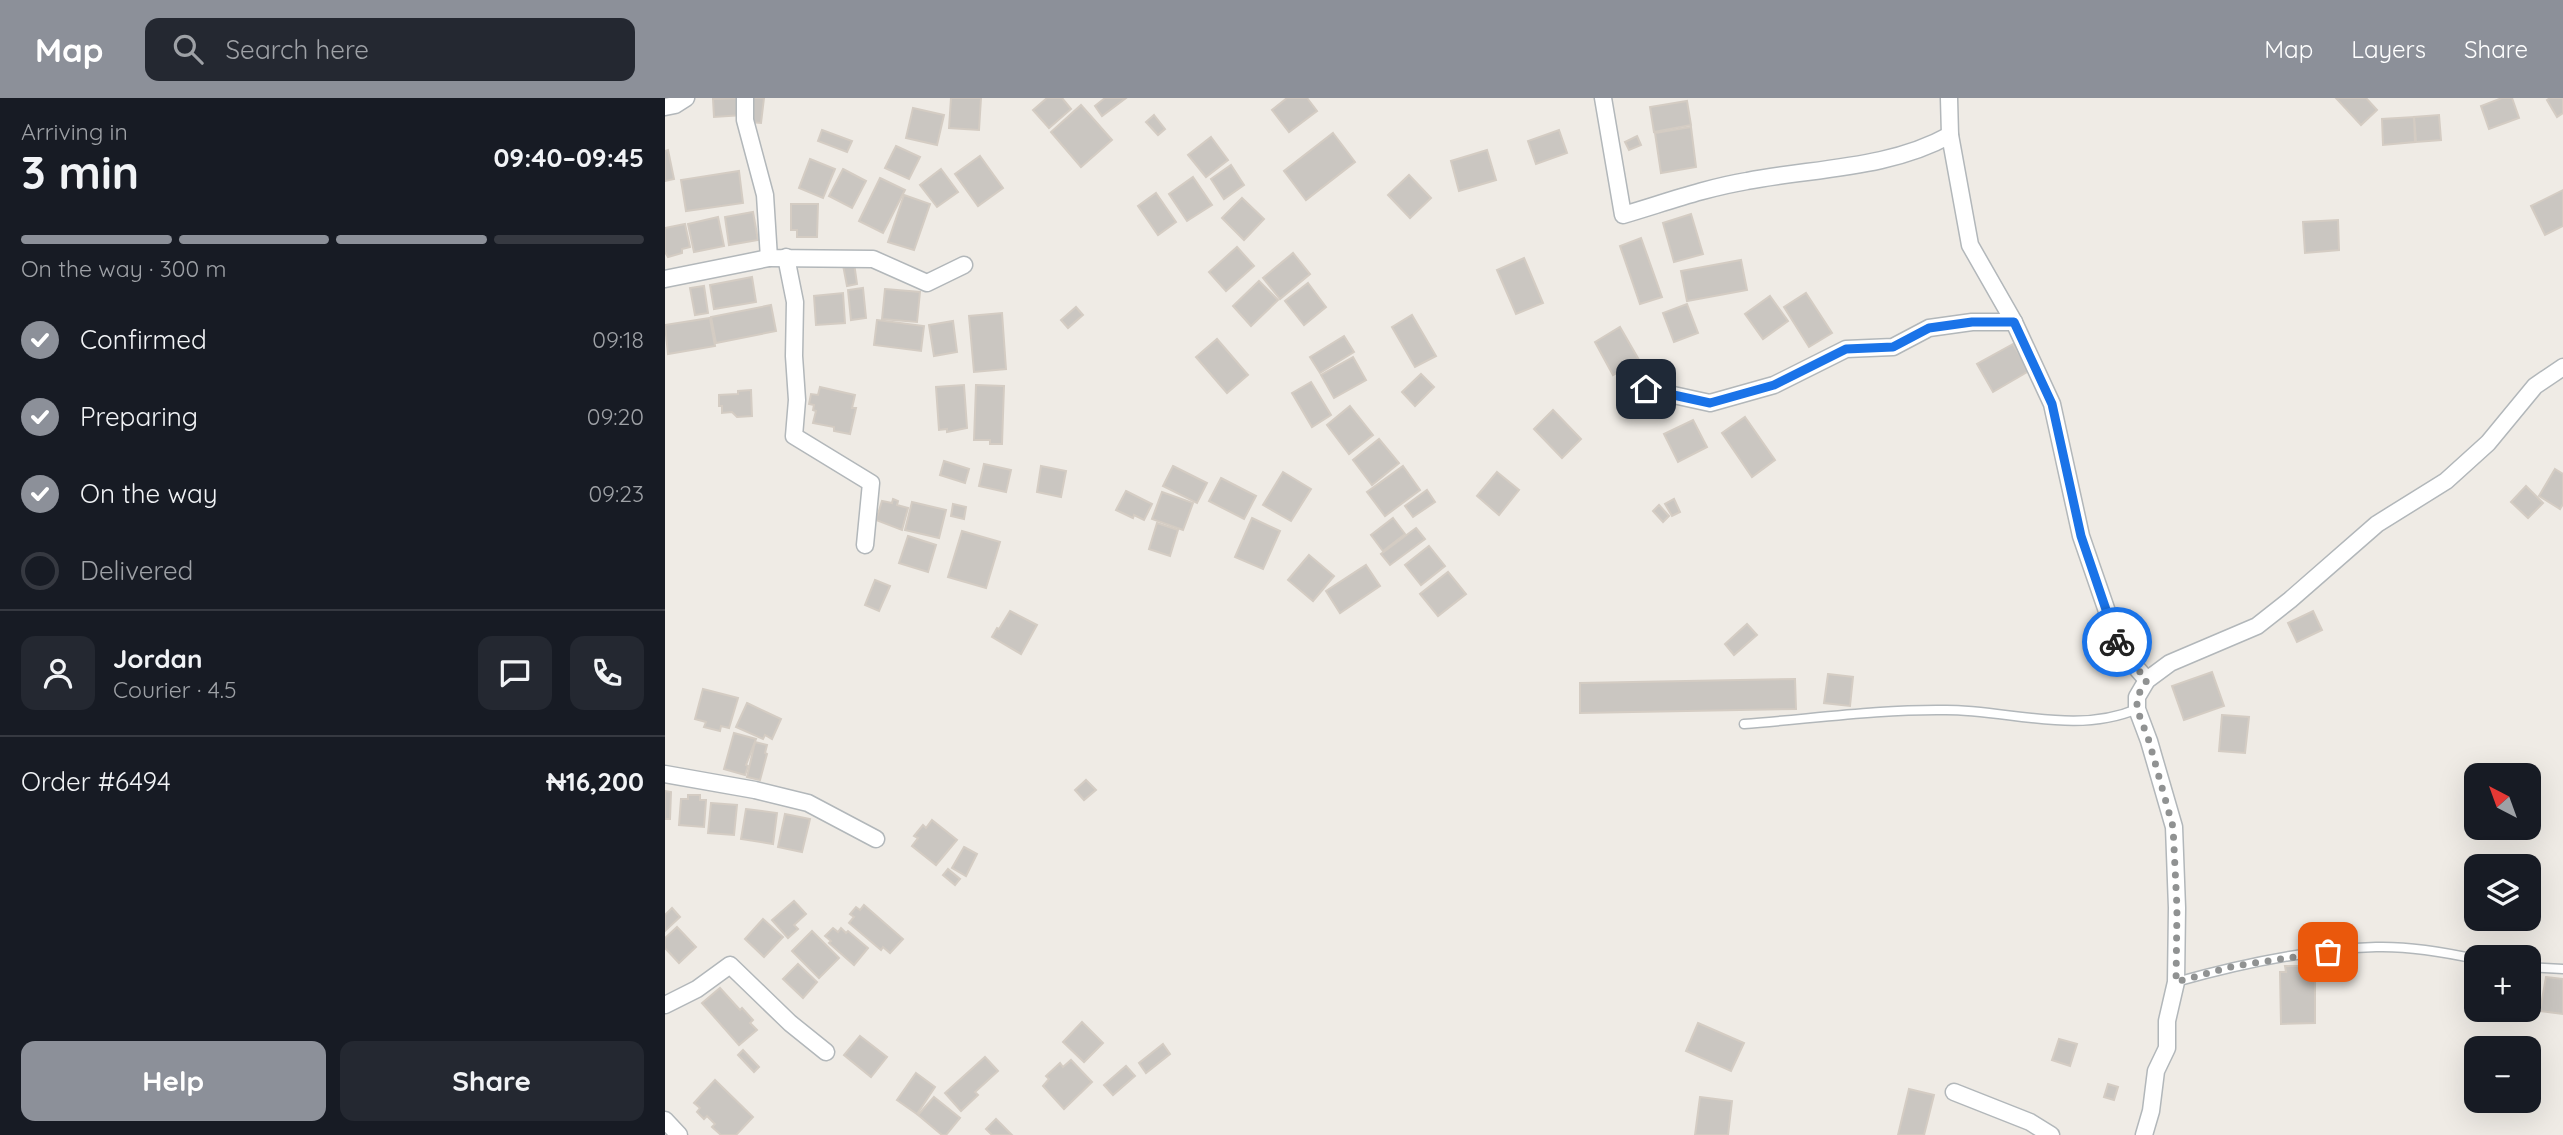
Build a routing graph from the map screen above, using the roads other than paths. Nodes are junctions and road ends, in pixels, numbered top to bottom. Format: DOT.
graph roads {
  1 [pos="686,98"];
  2 [pos="745,98"];
  3 [pos="1603,98"];
  4 [pos="1949,98"];
  5 [pos="665,107"];
  6 [pos="1949,135"];
  7 [pos="777,258"];
  8 [pos="964,265"];
  9 [pos="665,279"];
  10 [pos="2014,322"];
  11 [pos="2563,367"];
  12 [pos="1646,389"];
  13 [pos="865,545"];
  14 [pos="2147,680"];
  15 [pos="2137,709"];
  16 [pos="1744,724"];
  17 [pos="665,774"];
  18 [pos="876,839"];
  19 [pos="2464,957"];
  20 [pos="2541,968"];
  21 [pos="2563,969"];
  22 [pos="2176,982"];
  23 [pos="665,1004"];
  24 [pos="826,1052"];
  25 [pos="1954,1092"];
  26 [pos="665,1121"];
  27 [pos="679,1135"];
  28 [pos="2052,1135"];
  29 [pos="2144,1135"];
  1 -- 5 [label="street"];
  2 -- 7 [label="street"];
  3 -- 6 [label="street"];
  4 -- 6 [label="street"];
  6 -- 10 [label="street"];
  7 -- 8 [label="street"];
  7 -- 9 [label="street"];
  7 -- 13 [label="street"];
  10 -- 12 [label="street"];
  10 -- 14 [label="street"];
  11 -- 14 [label="street"];
  14 -- 15 [label="street"];
  15 -- 16 [label="lane"];
  15 -- 22 [label="street"];
  17 -- 18 [label="street"];
  19 -- 22 [label="lane"];
  20 -- 21 [label="lane"];
  22 -- 29 [label="street"];
  23 -- 24 [label="street"];
  25 -- 28 [label="street"];
  26 -- 27 [label="street"];
}
